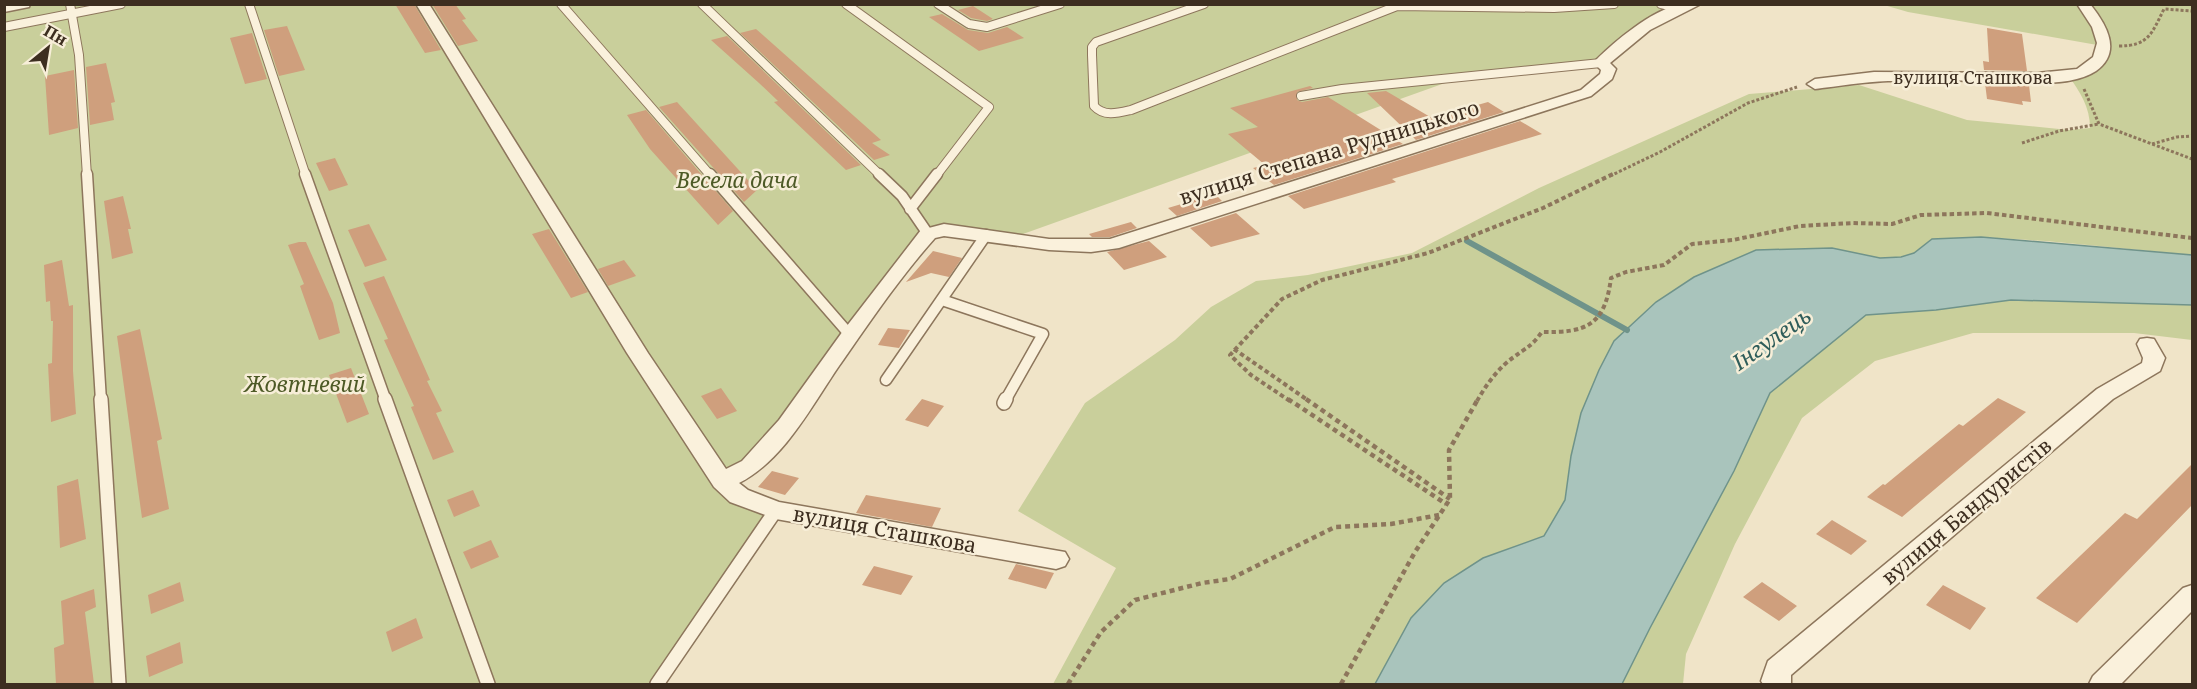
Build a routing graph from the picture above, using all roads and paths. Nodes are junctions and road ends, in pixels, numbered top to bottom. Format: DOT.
graph roads {
  1 [pos="24,4"];
  2 [pos="121,4"];
  3 [pos="249,4"];
  4 [pos="422,4"];
  5 [pos="561,4"];
  6 [pos="702,4"];
  7 [pos="846,4"];
  8 [pos="938,4"];
  9 [pos="1060,4"];
  10 [pos="1204,4"];
  11 [pos="1614,4"];
  12 [pos="1695,4"];
  13 [pos="2083,4"];
  14 [pos="1596,5"];
  15 [pos="1409,6"];
  16 [pos="1670,6"];
  17 [pos="4,8"];
  18 [pos="71,9"];
  19 [pos="2193,11"];
  20 [pos="4,27"];
  21 [pos="2103,45"];
  22 [pos="1601,63"];
  23 [pos="2090,69"];
  24 [pos="1815,84"];
  25 [pos="1301,96"];
  26 [pos="2098,124"];
  27 [pos="2193,136"];
  28 [pos="2022,143"];
  29 [pos="2151,144"];
  30 [pos="2193,159"];
  31 [pos="910,209"];
  32 [pos="928,234"];
  33 [pos="987,235"];
  34 [pos="2193,238"];
  35 [pos="942,300"];
  36 [pos="850,335"];
  37 [pos="2147,344"];
  38 [pos="1234,349"];
  39 [pos="886,380"];
  40 [pos="1004,403"];
  41 [pos="722,481"];
  42 [pos="1450,499"];
  43 [pos="1446,504"];
  44 [pos="776,510"];
  45 [pos="1440,515"];
  46 [pos="1056,559"];
  47 [pos="2193,595"];
  48 [pos="119,684"];
  49 [pos="488,684"];
  50 [pos="657,684"];
  51 [pos="1068,684"];
  52 [pos="1341,684"];
  53 [pos="1777,684"];
  54 [pos="2103,684"];
  1 -- 17 [label="street"];
  2 -- 18 [label="lane"];
  3 -- 49 [label="lane"];
  4 -- 41 [label="street, вулиця Сташкова"];
  5 -- 36 [label="lane"];
  6 -- 31 [label="lane"];
  7 -- 31 [label="lane"];
  8 -- 9 [label="lane"];
  10 -- 15 [label="lane"];
  11 -- 14 [label="lane"];
  12 -- 16 [label="street"];
  13 -- 21 [label="street"];
  14 -- 15 [label="lane"];
  16 -- 22 [label="street"];
  18 -- 20 [label="lane"];
  18 -- 48 [label="lane"];
  19 -- 21 [label="path"];
  21 -- 23 [label="street"];
  22 -- 25 [label="lane"];
  22 -- 33 [label="street, вулиця Степана Рудницького"];
  23 -- 24 [label="street, вулиця Сташкова"];
  23 -- 26 [label="path"];
  24 -- 38 [label="path"];
  26 -- 28 [label="path"];
  26 -- 29 [label="path"];
  27 -- 29 [label="path"];
  29 -- 30 [label="path"];
  31 -- 32 [label="lane"];
  32 -- 33 [label="street, вулиця Степана Рудницького"];
  32 -- 36 [label="street"];
  33 -- 35 [label="lane"];
  34 -- 42 [label="path"];
  35 -- 39 [label="lane"];
  35 -- 40 [label="lane"];
  36 -- 41 [label="street"];
  37 -- 53 [label="street, вулиця Бандуристів"];
  38 -- 42 [label="path"];
  38 -- 43 [label="path"];
  41 -- 44 [label="street, вулиця Сташкова"];
  42 -- 43 [label="path"];
  43 -- 45 [label="path"];
  44 -- 46 [label="street, вулиця Сташкова"];
  44 -- 50 [label="lane"];
  45 -- 51 [label="path"];
  45 -- 52 [label="path"];
  47 -- 54 [label="street"];
}
